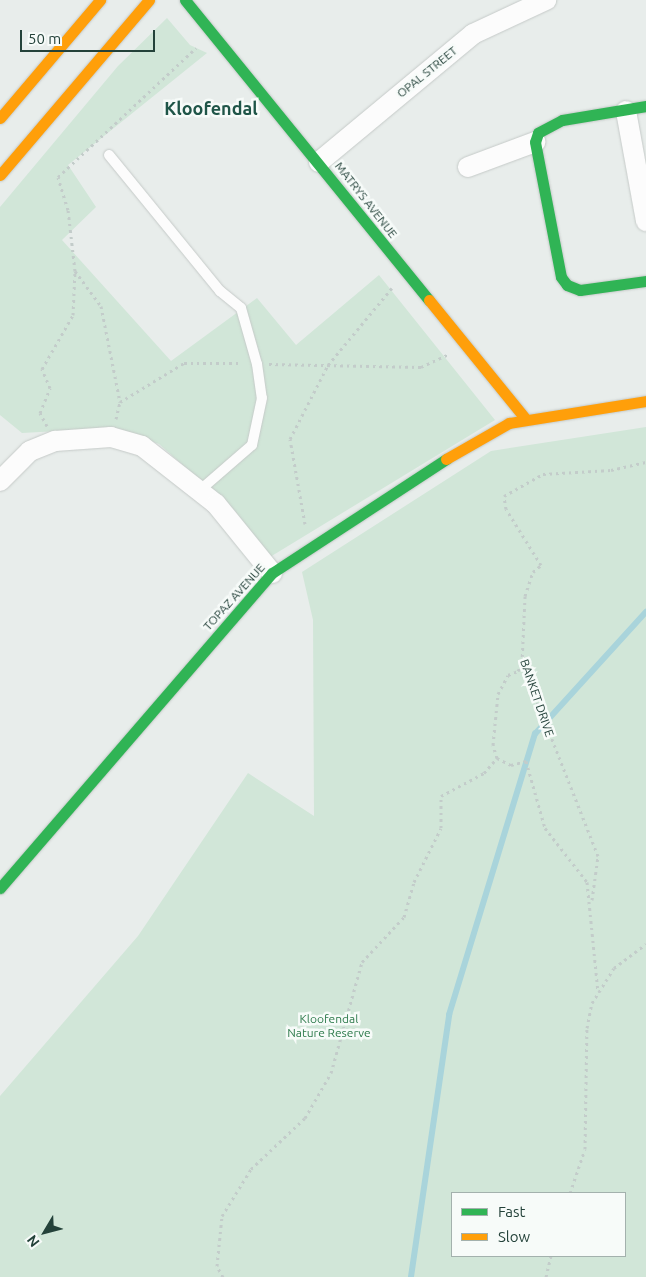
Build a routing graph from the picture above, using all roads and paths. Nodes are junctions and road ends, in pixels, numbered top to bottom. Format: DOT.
graph roads {
  1 [pos="100,0"];
  2 [pos="149,0"];
  3 [pos="185,0"];
  4 [pos="546,0"];
  5 [pos="646,106"];
  6 [pos="626,111"];
  7 [pos="0,118"];
  8 [pos="535,142"];
  9 [pos="110,155"];
  10 [pos="319,162"];
  11 [pos="468,167"];
  12 [pos="0,175"];
  13 [pos="646,221"];
  14 [pos="406,272"];
  15 [pos="646,281"];
  16 [pos="468,346"];
  17 [pos="257,364"];
  18 [pos="328,365"];
  19 [pos="646,401"];
  20 [pos="120,402"];
  21 [pos="525,418"];
  22 [pos="111,437"];
  23 [pos="55,441"];
  24 [pos="646,462"];
  25 [pos="0,481"];
  26 [pos="200,490"];
  27 [pos="317,542"];
  28 [pos="272,573"];
  29 [pos="522,663"];
  30 [pos="497,758"];
  31 [pos="0,888"];
  32 [pos="591,905"];
  33 [pos="646,944"];
  34 [pos="598,992"];
  35 [pos="570,1192"];
  36 [pos="550,1257"];
  37 [pos="223,1277"];
  38 [pos="546,1277"];
  1 -- 7 [label="street"];
  2 -- 12 [label="street"];
  3 -- 10 [label="street, MATRYS AVENUE"];
  4 -- 10 [label="street, OPAL STREET"];
  5 -- 6 [label="street"];
  6 -- 8 [label="street"];
  6 -- 13 [label="street"];
  8 -- 11 [label="street"];
  8 -- 15 [label="street"];
  9 -- 17 [label="lane"];
  10 -- 14 [label="street, MATRYS AVENUE"];
  14 -- 16 [label="street, MATRYS AVENUE"];
  14 -- 18 [label="path"];
  16 -- 18 [label="path"];
  16 -- 21 [label="street, MATRYS AVENUE"];
  17 -- 18 [label="path"];
  17 -- 20 [label="path"];
  17 -- 26 [label="lane"];
  18 -- 27 [label="path"];
  19 -- 21 [label="street, TOPAZ AVENUE"];
  20 -- 22 [label="path"];
  20 -- 23 [label="path"];
  21 -- 27 [label="street, TOPAZ AVENUE"];
  22 -- 23 [label="street"];
  22 -- 26 [label="street"];
  23 -- 25 [label="street"];
  24 -- 29 [label="path, BANKET DRIVE"];
  26 -- 28 [label="street"];
  27 -- 28 [label="street, TOPAZ AVENUE"];
  28 -- 31 [label="street, TOPAZ AVENUE"];
  29 -- 30 [label="path"];
  29 -- 32 [label="path, BANKET DRIVE"];
  30 -- 32 [label="path"];
  30 -- 37 [label="path"];
  32 -- 34 [label="path"];
  33 -- 34 [label="path"];
  34 -- 35 [label="path"];
  36 -- 38 [label="path"];
}
